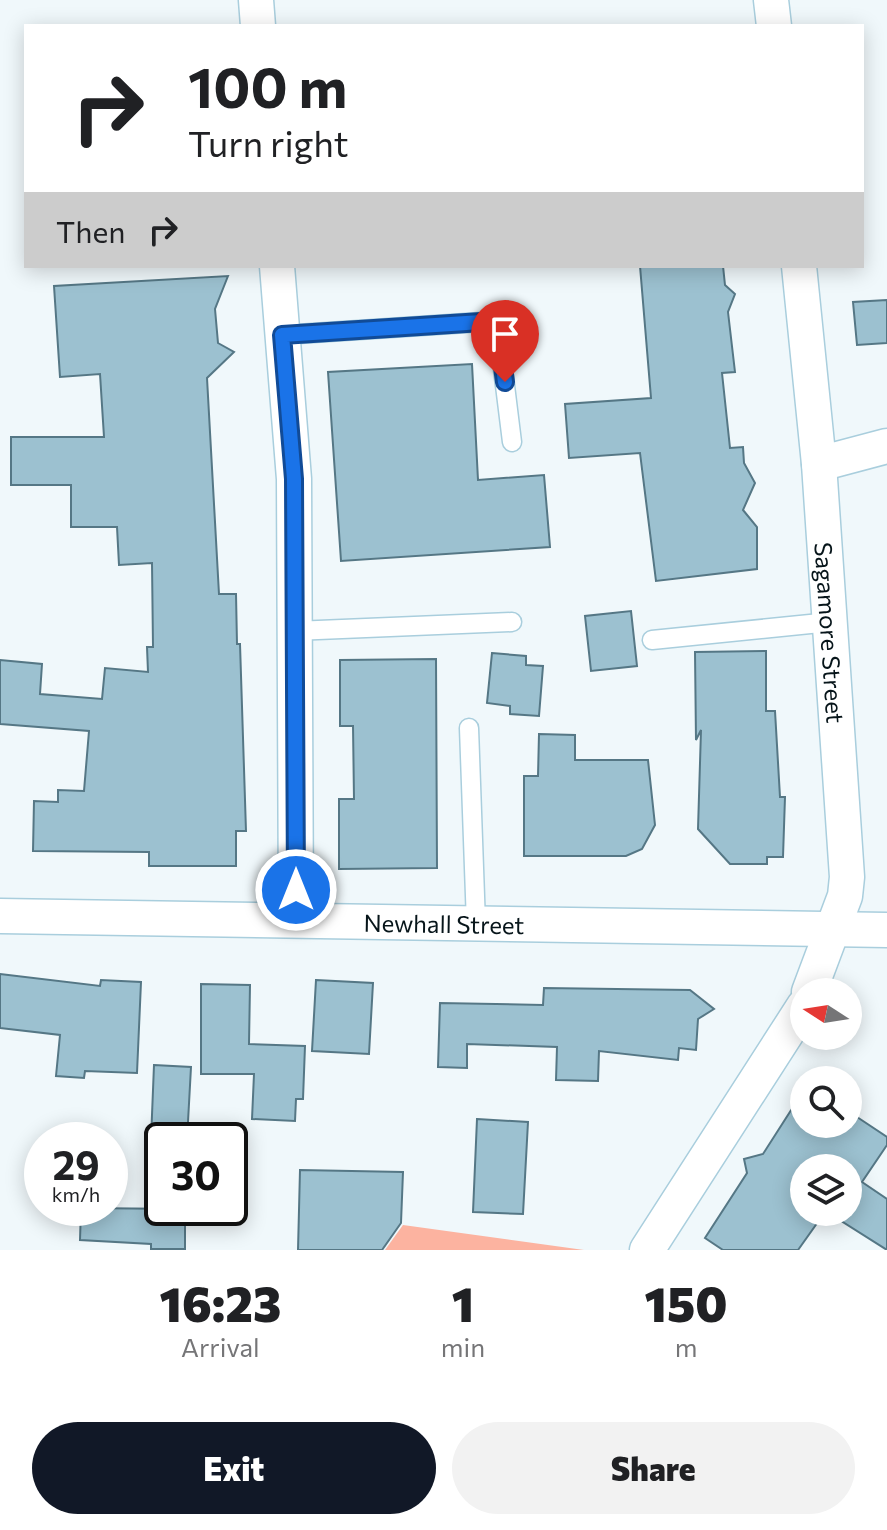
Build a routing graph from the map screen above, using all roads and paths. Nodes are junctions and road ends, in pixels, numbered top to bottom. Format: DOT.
graph roads {
  1 [pos="256,0"];
  2 [pos="771,0"];
  3 [pos="258,24"];
  4 [pos="774,24"];
  5 [pos="277,268"];
  6 [pos="799,268"];
  7 [pos="282,335"];
  8 [pos="512,442"];
  9 [pos="887,446"];
  10 [pos="819,464"];
  11 [pos="512,622"];
  12 [pos="830,622"];
  13 [pos="294,631"];
  14 [pos="652,640"];
  15 [pos="469,728"];
  16 [pos="0,916"];
  17 [pos="296,919"];
  18 [pos="476,924"];
  19 [pos="834,929"];
  20 [pos="887,930"];
  21 [pos="815,978"];
  22 [pos="790,1028"];
  23 [pos="647,1250"];
  1 -- 3 [label="street"];
  2 -- 4 [label="street"];
  5 -- 7 [label="street"];
  6 -- 10 [label="street, Sagamore Street"];
  7 -- 8 [label="lane"];
  7 -- 13 [label="street"];
  9 -- 10 [label="street"];
  10 -- 12 [label="street, Sagamore Street"];
  11 -- 13 [label="lane"];
  12 -- 14 [label="lane"];
  12 -- 19 [label="street, Sagamore Street"];
  13 -- 17 [label="street"];
  15 -- 18 [label="lane"];
  16 -- 17 [label="street, Newhall Street"];
  17 -- 18 [label="street, Newhall Street"];
  18 -- 19 [label="street, Newhall Street"];
  19 -- 20 [label="street, Newhall Street"];
  19 -- 21 [label="street, Sagamore Street"];
  22 -- 23 [label="street"];
}
